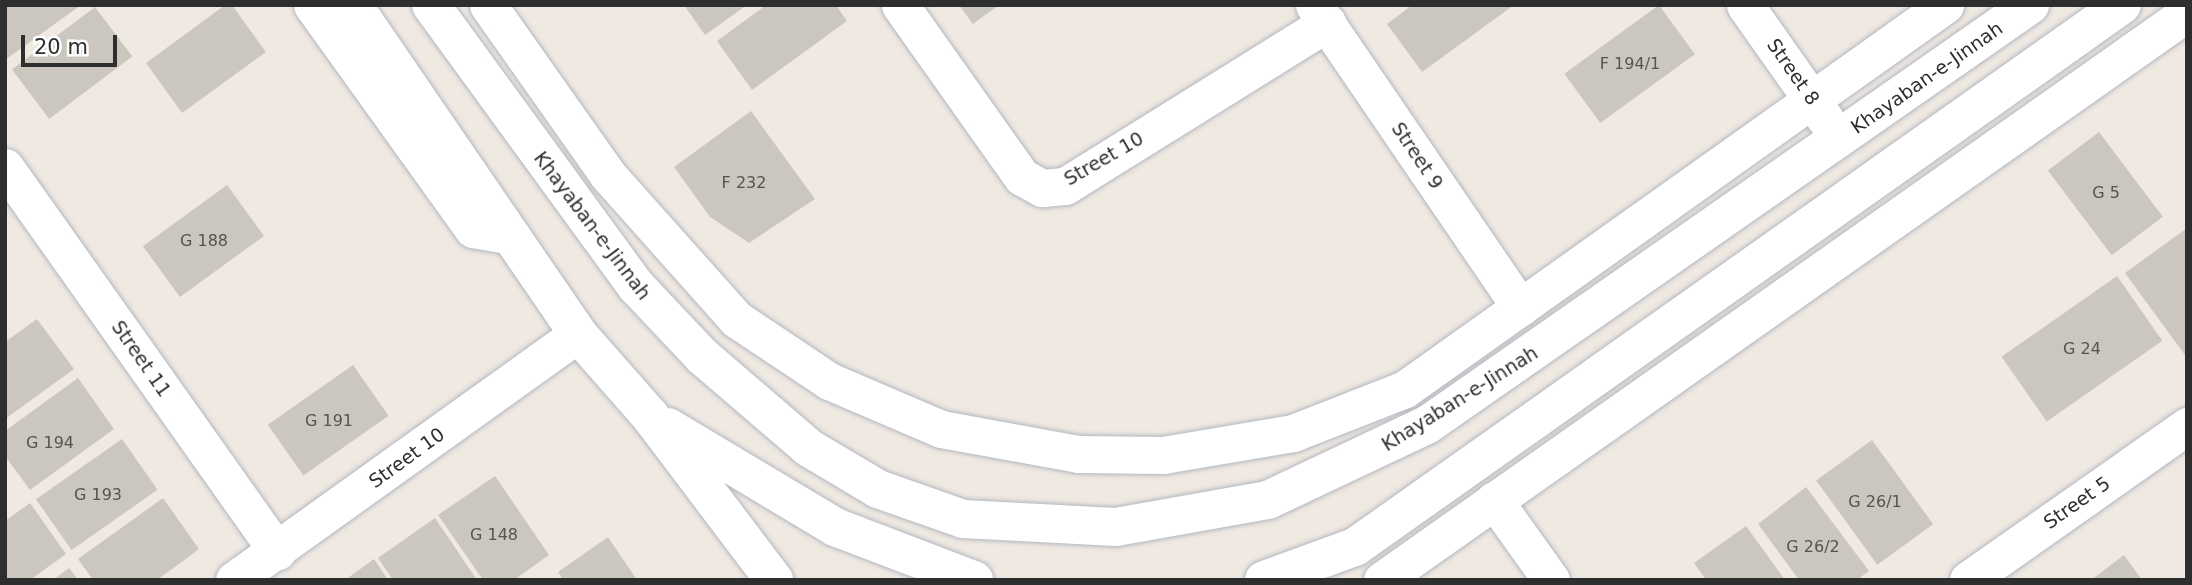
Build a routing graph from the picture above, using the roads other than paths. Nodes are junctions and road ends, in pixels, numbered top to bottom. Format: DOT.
graph roads {
  1 [pos="312,5"];
  2 [pos="353,5"];
  3 [pos="431,5"];
  4 [pos="488,5"];
  5 [pos="900,5"];
  6 [pos="1745,5"];
  7 [pos="1945,5"];
  8 [pos="2030,5"];
  9 [pos="2122,5"];
  10 [pos="2187,13"];
  11 [pos="1321,14"];
  12 [pos="1812,99"];
  13 [pos="1839,140"];
  14 [pos="5,167"];
  15 [pos="607,174"];
  16 [pos="568,199"];
  17 [pos="511,236"];
  18 [pos="1520,307"];
  19 [pos="578,334"];
  20 [pos="1405,388"];
  21 [pos="650,416"];
  22 [pos="1427,425"];
  23 [pos="2187,426"];
  24 [pos="1494,500"];
  25 [pos="277,551"];
  26 [pos="234,580"];
  27 [pos="774,580"];
  28 [pos="974,580"];
  29 [pos="1264,580"];
  30 [pos="1382,580"];
  31 [pos="1551,580"];
  32 [pos="1968,580"];
  1 -- 17 [label="street"];
  2 -- 17 [label="main road"];
  3 -- 16 [label="main road, Khayaban-e-Jinnah"];
  4 -- 15 [label="street"];
  5 -- 11 [label="street, Street 10"];
  6 -- 12 [label="street, Street 8"];
  7 -- 12 [label="street"];
  8 -- 13 [label="main road, Khayaban-e-Jinnah"];
  9 -- 29 [label="main road"];
  10 -- 24 [label="street"];
  11 -- 18 [label="street, Street 9"];
  12 -- 13 [label="street, Street 8"];
  12 -- 18 [label="street"];
  13 -- 22 [label="main road, Khayaban-e-Jinnah"];
  14 -- 25 [label="street, Street 11"];
  15 -- 16 [label="street"];
  15 -- 20 [label="street"];
  16 -- 22 [label="main road, Khayaban-e-Jinnah"];
  17 -- 19 [label="main road"];
  18 -- 20 [label="street"];
  19 -- 21 [label="main road"];
  19 -- 25 [label="street, Street 10"];
  20 -- 22 [label="street"];
  21 -- 27 [label="main road"];
  21 -- 28 [label="main road"];
  23 -- 32 [label="street, Street 5"];
  24 -- 30 [label="street"];
  24 -- 31 [label="street"];
  25 -- 26 [label="street, Street 10"];
}
